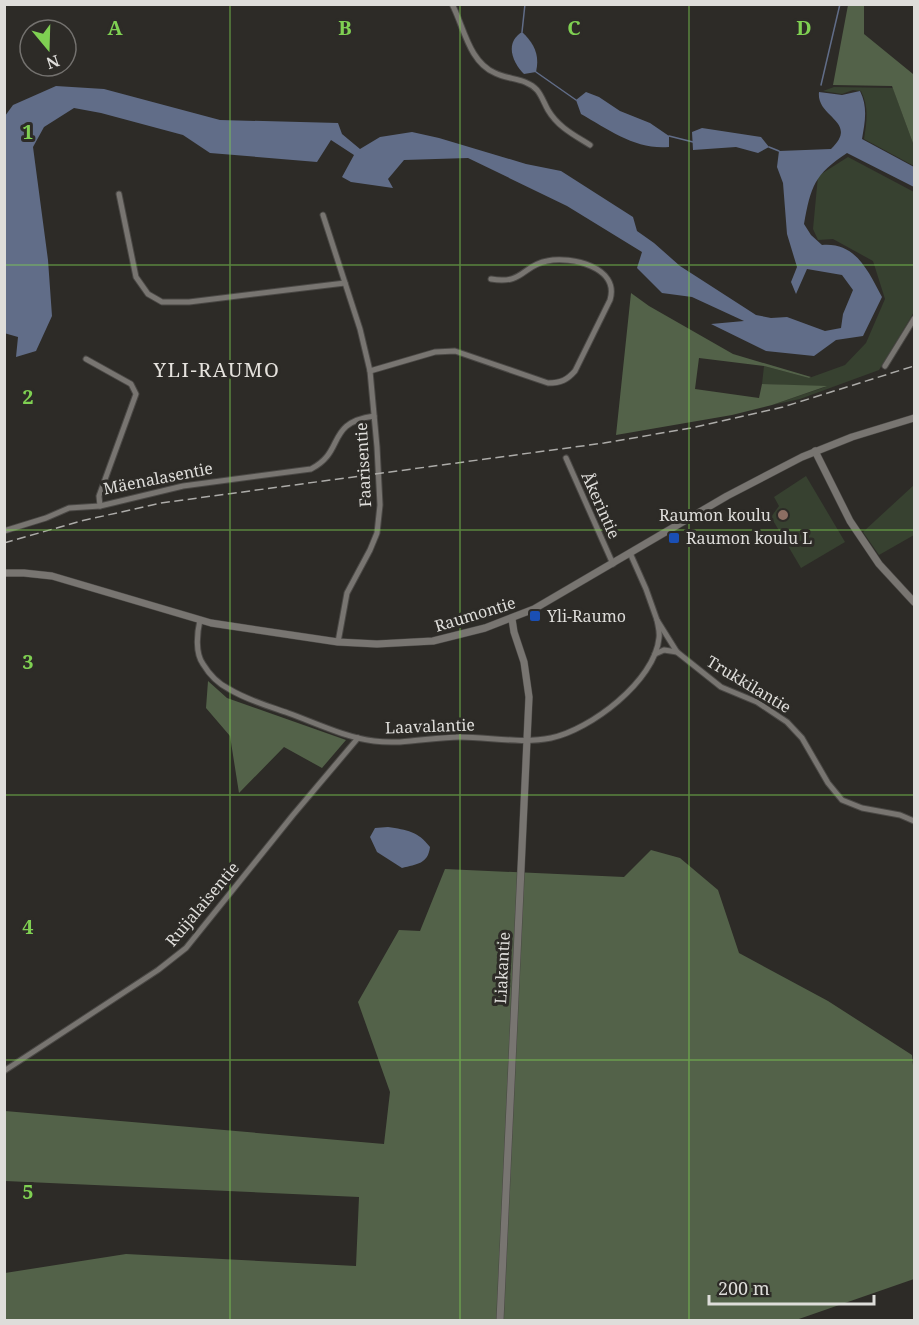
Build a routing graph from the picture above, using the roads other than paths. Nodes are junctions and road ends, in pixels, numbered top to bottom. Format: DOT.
graph roads {
  1 [pos="452,4"];
  2 [pos="590,145"];
  3 [pos="119,194"];
  4 [pos="323,215"];
  5 [pos="491,279"];
  6 [pos="345,283"];
  7 [pos="915,319"];
  8 [pos="86,359"];
  9 [pos="885,366"];
  10 [pos="370,371"];
  11 [pos="374,416"];
  12 [pos="915,418"];
  13 [pos="815,451"];
  14 [pos="566,458"];
  15 [pos="100,506"];
  16 [pos="4,531"];
  17 [pos="630,553"];
  18 [pos="613,564"];
  19 [pos="4,573"];
  20 [pos="915,602"];
  21 [pos="512,619"];
  22 [pos="200,620"];
  23 [pos="657,620"];
  24 [pos="338,642"];
  25 [pos="677,652"];
  26 [pos="654,655"];
  27 [pos="358,738"];
  28 [pos="527,740"];
  29 [pos="915,822"];
  30 [pos="4,1071"];
  31 [pos="500,1320"];
  1 -- 2 [label="street"];
  3 -- 6 [label="street"];
  4 -- 6 [label="street, Faarisentie"];
  5 -- 10 [label="street"];
  6 -- 10 [label="street, Faarisentie"];
  7 -- 9 [label="street"];
  8 -- 15 [label="street, Mäenalasentie"];
  10 -- 11 [label="street, Faarisentie"];
  11 -- 15 [label="street, Mäenalasentie"];
  11 -- 24 [label="street, Faarisentie"];
  12 -- 13 [label="street, Raumontie"];
  13 -- 17 [label="street, Raumontie"];
  13 -- 20 [label="street"];
  14 -- 18 [label="street, Åkerintie"];
  15 -- 16 [label="street"];
  17 -- 18 [label="street, Raumontie"];
  17 -- 23 [label="street, Trukkilantie"];
  18 -- 21 [label="street, Raumontie"];
  19 -- 22 [label="street, Raumontie"];
  21 -- 24 [label="street, Raumontie"];
  21 -- 28 [label="street, Liakantie"];
  22 -- 24 [label="street, Raumontie"];
  22 -- 27 [label="street, Laavalantie"];
  23 -- 25 [label="street, Trukkilantie"];
  23 -- 26 [label="street, Laavalantie"];
  25 -- 26 [label="street"];
  25 -- 29 [label="street, Trukkilantie"];
  26 -- 28 [label="street, Laavalantie"];
  27 -- 28 [label="street, Laavalantie"];
  27 -- 30 [label="street, Ruijalaisentie"];
  28 -- 31 [label="street, Liakantie"];
}
